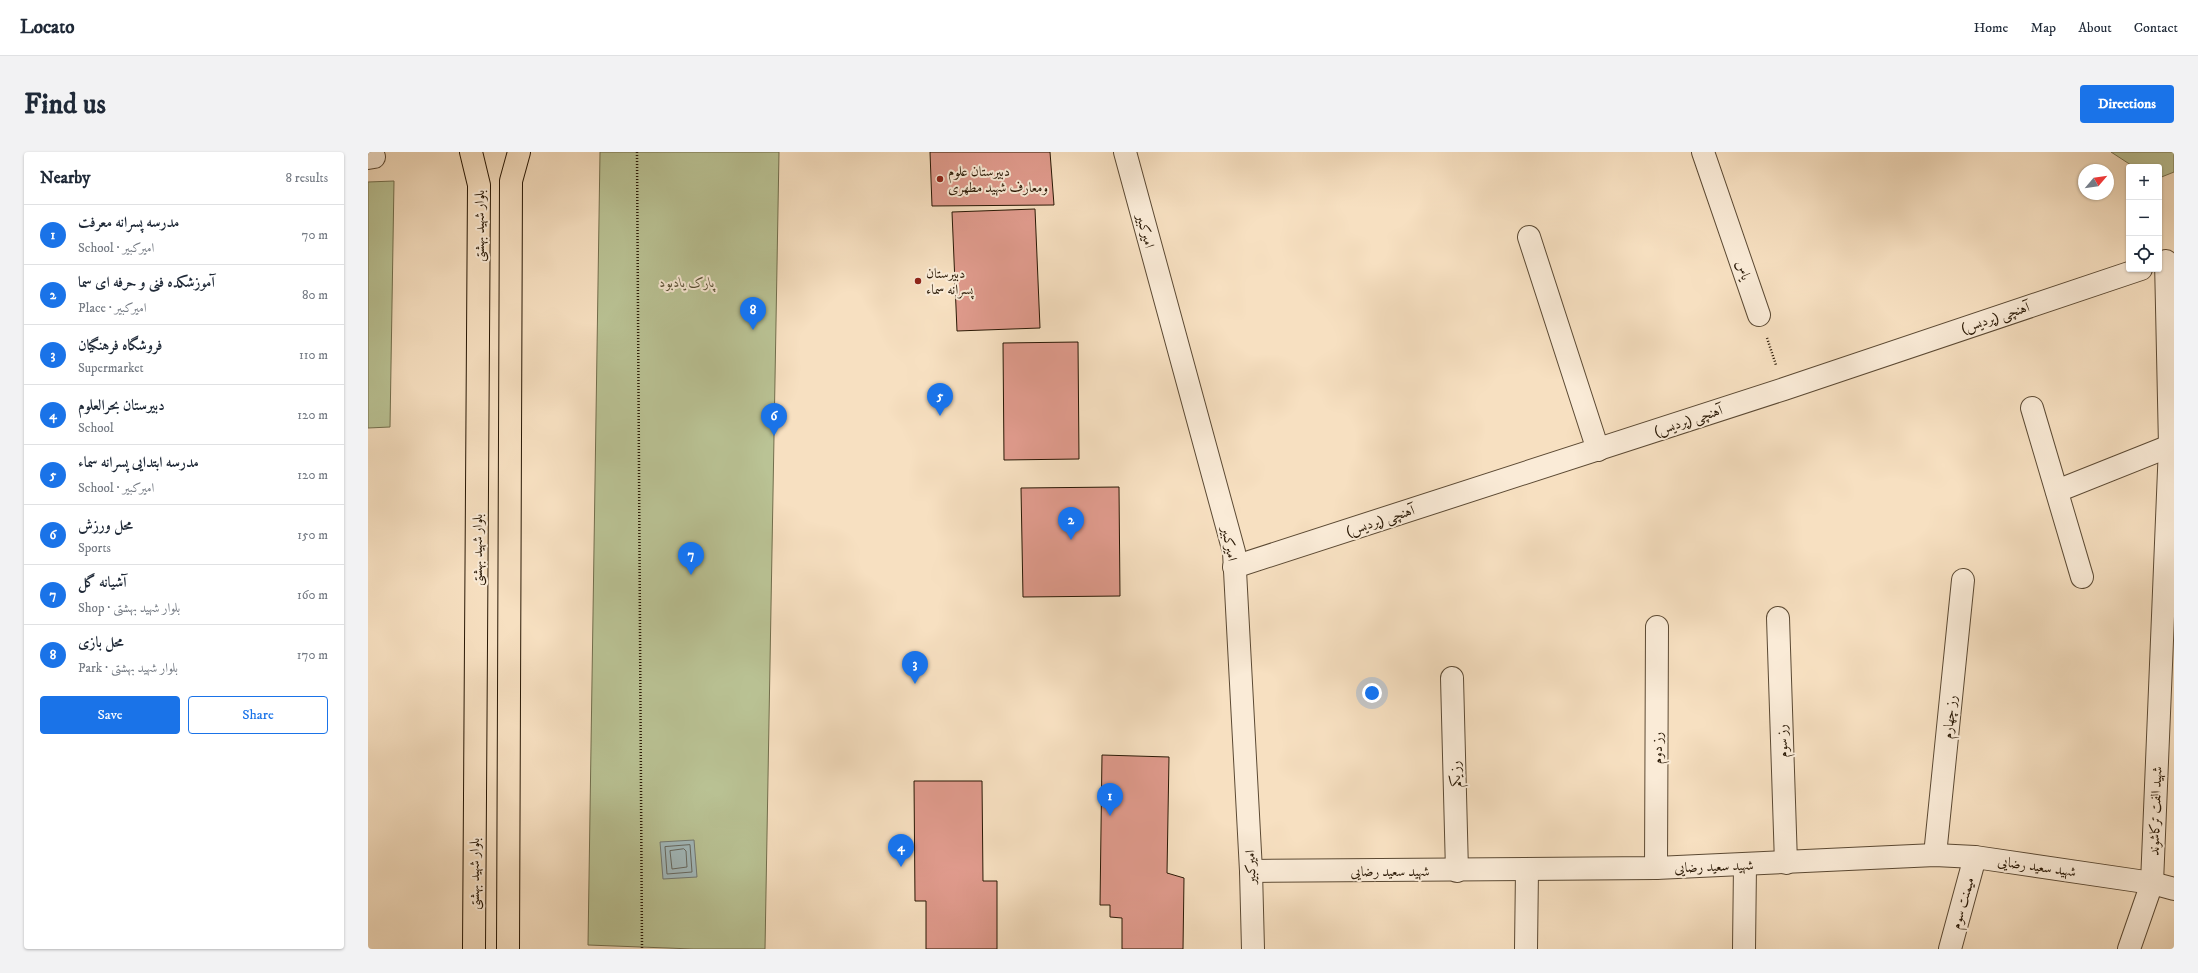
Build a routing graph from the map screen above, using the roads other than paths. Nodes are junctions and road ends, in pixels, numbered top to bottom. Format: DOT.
graph roads {
  1 [pos="471,152"];
  2 [pos="519,152"];
  3 [pos="1125,152"];
  4 [pos="1703,152"];
  5 [pos="1529,237"];
  6 [pos="2166,261"];
  7 [pos="2132,272"];
  8 [pos="1759,314"];
  9 [pos="2032,408"];
  10 [pos="2170,446"];
  11 [pos="1598,450"];
  12 [pos="2057,491"];
  13 [pos="2170,508"];
  14 [pos="1234,567"];
  15 [pos="2082,577"];
  16 [pos="1963,580"];
  17 [pos="1778,618"];
  18 [pos="1657,627"];
  19 [pos="1452,678"];
  20 [pos="1935,855"];
  21 [pos="1975,857"];
  22 [pos="1786,863"];
  23 [pos="1745,865"];
  24 [pos="1656,868"];
  25 [pos="1527,870"];
  26 [pos="1251,871"];
  27 [pos="1457,871"];
  28 [pos="2152,883"];
  29 [pos="2174,889"];
  30 [pos="474,949"];
  31 [pos="508,949"];
  32 [pos="1253,949"];
  33 [pos="1526,949"];
  34 [pos="1744,949"];
  35 [pos="1950,949"];
  36 [pos="2129,949"];
  1 -- 30 [label="main road, بلوار شهید بهشتی"];
  2 -- 31 [label="main road"];
  3 -- 14 [label="street, امیرکبیر"];
  4 -- 8 [label="street, یاس"];
  5 -- 11 [label="street"];
  6 -- 10 [label="street, شهید الفت ترکاشوند"];
  7 -- 11 [label="street, آهنچی (پردیس)"];
  9 -- 12 [label="street"];
  10 -- 12 [label="street"];
  10 -- 13 [label="street, شهید الفت ترکاشوند"];
  11 -- 14 [label="street, آهنچی (پردیس)"];
  12 -- 15 [label="street"];
  13 -- 28 [label="street, شهید الفت ترکاشوند"];
  14 -- 26 [label="street, امیرکبیر"];
  16 -- 20 [label="street, رز چهارم"];
  17 -- 22 [label="street, رز سوم"];
  18 -- 24 [label="street, رز دوم"];
  19 -- 27 [label="street, رز یکم"];
  20 -- 21 [label="street, شهید سعید رضایی"];
  20 -- 22 [label="street, شهید سعید رضایی"];
  21 -- 28 [label="street, شهید سعید رضایی"];
  21 -- 35 [label="street, میمنت سوم"];
  22 -- 23 [label="street, شهید سعید رضایی"];
  23 -- 24 [label="street, شهید سعید رضایی"];
  23 -- 34 [label="street"];
  24 -- 25 [label="street, شهید سعید رضایی"];
  25 -- 27 [label="street, شهید سعید رضایی"];
  25 -- 33 [label="street"];
  26 -- 27 [label="street, شهید سعید رضایی"];
  26 -- 32 [label="street, امیرکبیر"];
  28 -- 29 [label="street, شهید سعید رضایی"];
  28 -- 36 [label="street, شهید الفت ترکاشوند"];
}
